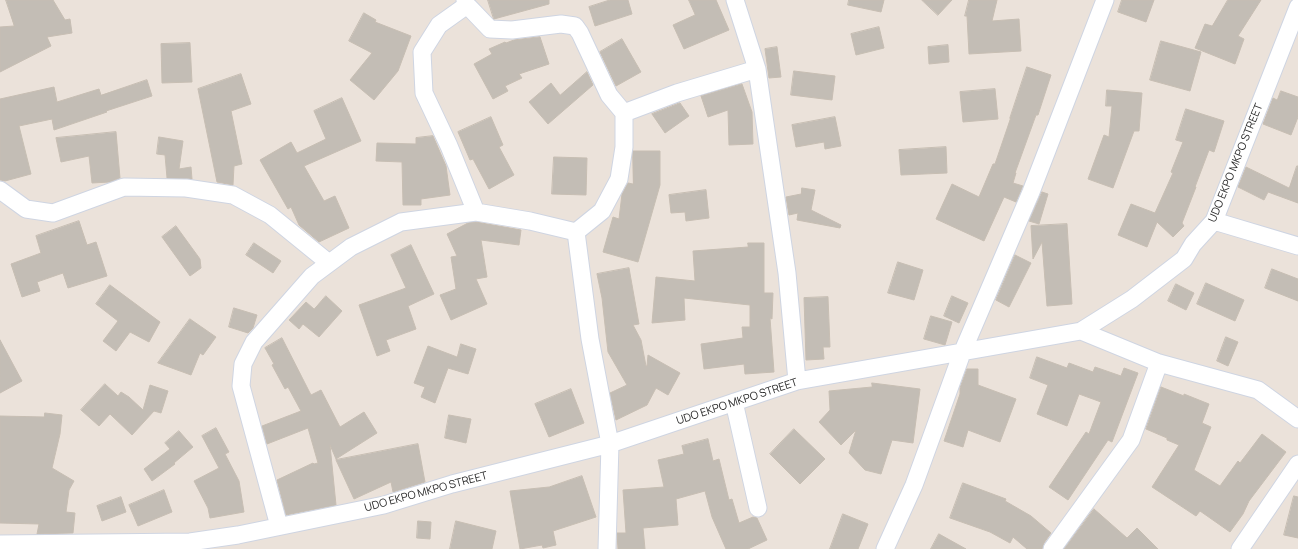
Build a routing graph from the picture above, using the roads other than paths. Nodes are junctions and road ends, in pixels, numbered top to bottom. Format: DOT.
graph roads {
  1 [pos="735,0"];
  2 [pos="1102,1"];
  3 [pos="466,2"];
  4 [pos="1298,8"];
  5 [pos="757,69"];
  6 [pos="624,113"];
  7 [pos="0,190"];
  8 [pos="476,212"];
  9 [pos="1214,221"];
  10 [pos="576,232"];
  11 [pos="1298,246"];
  12 [pos="329,263"];
  13 [pos="1081,331"];
  14 [pos="962,353"];
  15 [pos="1159,363"];
  16 [pos="797,381"];
  17 [pos="734,402"];
  18 [pos="1298,419"];
  19 [pos="610,444"];
  20 [pos="1298,464"];
  21 [pos="758,508"];
  22 [pos="279,526"];
  23 [pos="234,542"];
  24 [pos="0,544"];
  25 [pos="607,549"];
  26 [pos="886,549"];
  27 [pos="1052,549"];
  28 [pos="1240,549"];
  1 -- 5 [label="street"];
  2 -- 14 [label="street"];
  3 -- 6 [label="street"];
  3 -- 8 [label="street"];
  4 -- 9 [label="street, UDO EKPO MKPO STREET"];
  5 -- 6 [label="street"];
  5 -- 16 [label="street"];
  6 -- 10 [label="street"];
  7 -- 12 [label="street"];
  8 -- 10 [label="street"];
  8 -- 12 [label="street"];
  9 -- 11 [label="street"];
  9 -- 13 [label="street, UDO EKPO MKPO STREET"];
  10 -- 19 [label="street"];
  12 -- 22 [label="street"];
  13 -- 14 [label="street, UDO EKPO MKPO STREET"];
  13 -- 15 [label="street"];
  14 -- 16 [label="street, UDO EKPO MKPO STREET"];
  14 -- 26 [label="street"];
  15 -- 18 [label="street"];
  15 -- 27 [label="street"];
  16 -- 17 [label="street, UDO EKPO MKPO STREET"];
  17 -- 19 [label="street, UDO EKPO MKPO STREET"];
  17 -- 21 [label="street"];
  19 -- 22 [label="street, UDO EKPO MKPO STREET"];
  19 -- 25 [label="street"];
  20 -- 28 [label="street"];
  22 -- 23 [label="street, UDO EKPO MKPO STREET"];
  23 -- 24 [label="street, UDO EKPO MKPO STREET"];
}
